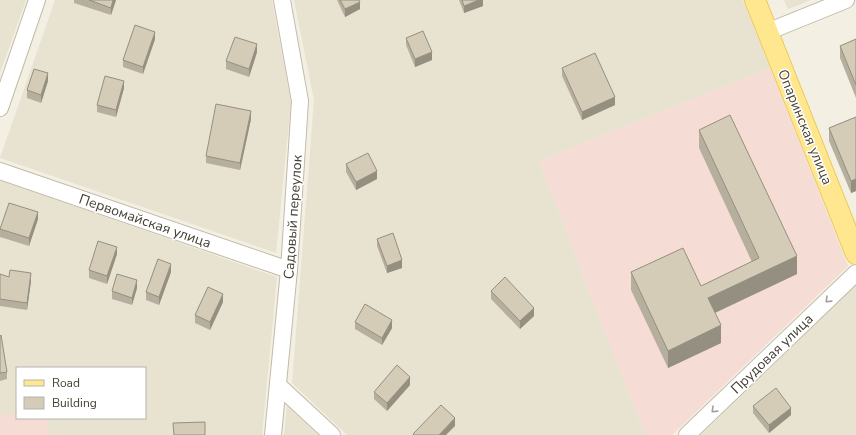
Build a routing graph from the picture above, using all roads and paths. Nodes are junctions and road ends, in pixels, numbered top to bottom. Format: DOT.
graph roads {
  1 [pos="37,0"];
  2 [pos="282,0"];
  3 [pos="755,0"];
  4 [pos="846,0"];
  5 [pos="767,32"];
  6 [pos="0,108"];
  7 [pos="0,171"];
  8 [pos="856,254"];
  9 [pos="289,270"];
  10 [pos="856,273"];
  11 [pos="278,385"];
  12 [pos="273,435"];
  13 [pos="332,435"];
  14 [pos="687,435"];
  1 -- 6 [label="street"];
  2 -- 9 [label="street, Садовый переулок"];
  3 -- 5 [label="main road, Опаринская улица"];
  4 -- 5 [label="street"];
  5 -- 8 [label="main road, Опаринская улица"];
  7 -- 9 [label="street, Первомайская улица"];
  9 -- 11 [label="street, Садовый переулок"];
  10 -- 14 [label="street, Прудовая улица, one-way"];
  11 -- 12 [label="street, Садовый переулок"];
  11 -- 13 [label="street"];
}
